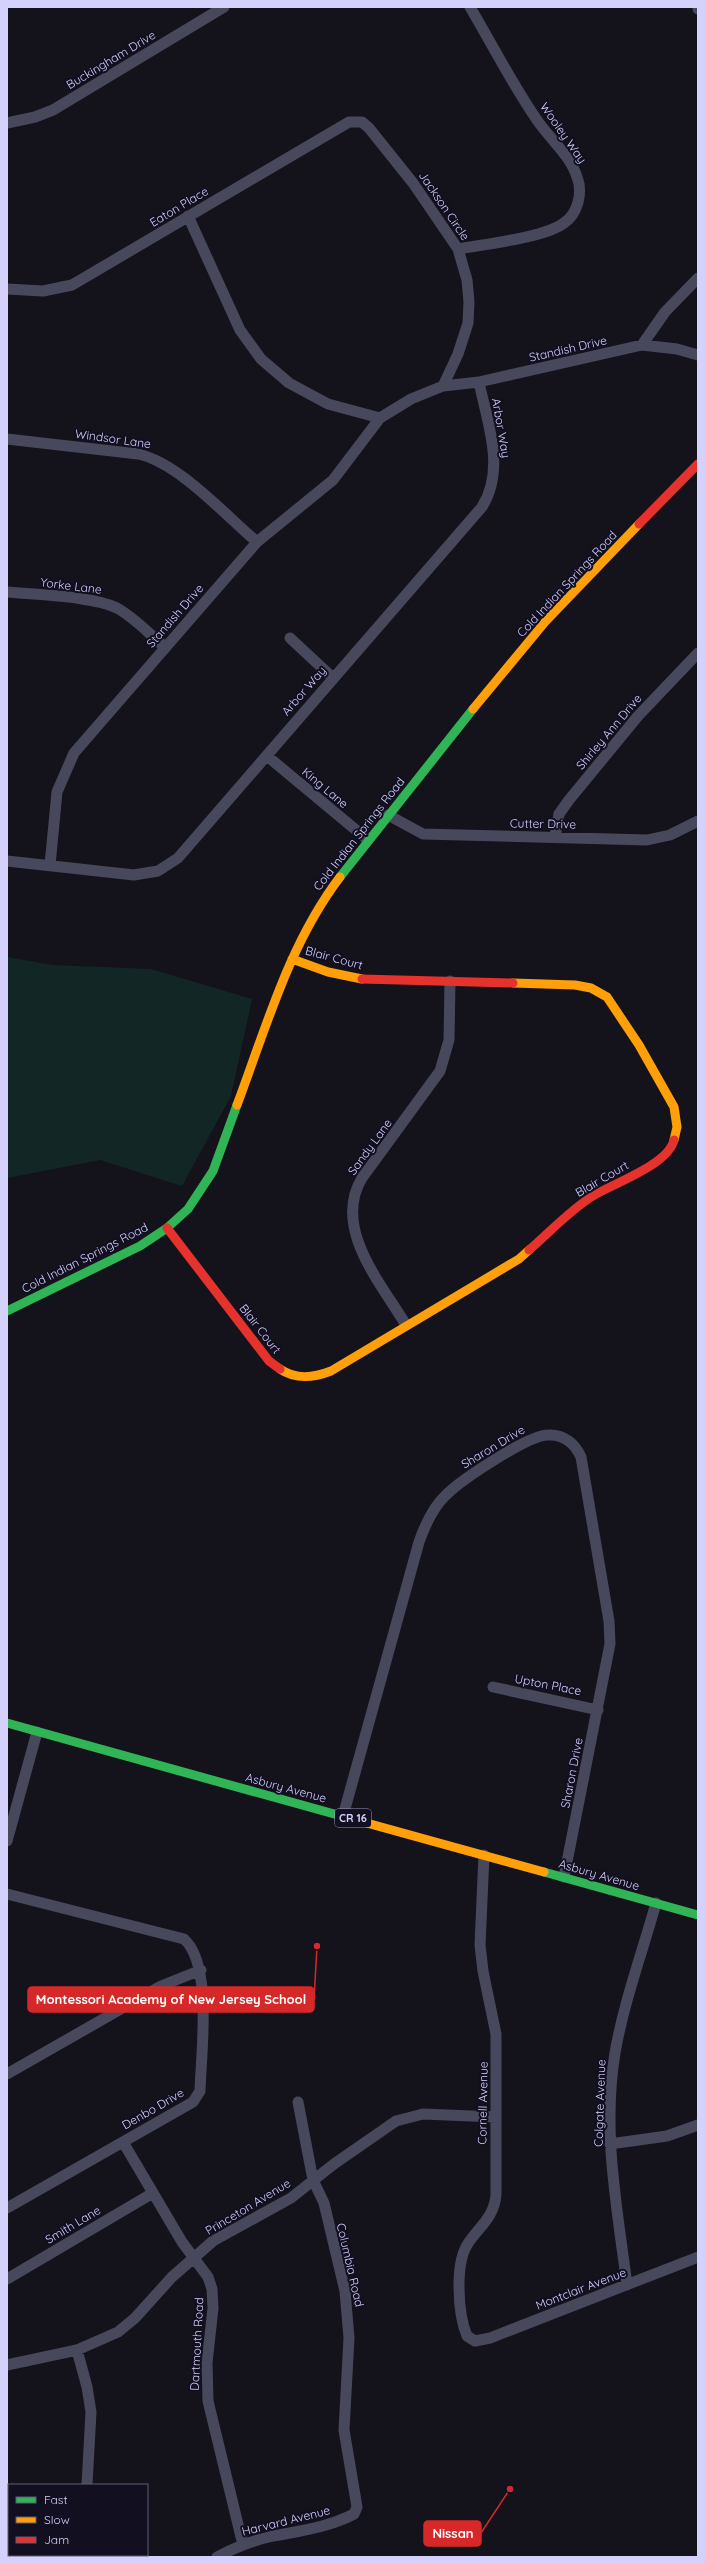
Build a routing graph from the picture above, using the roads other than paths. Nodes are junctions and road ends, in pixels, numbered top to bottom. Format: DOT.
graph roads {
  1 [pos="224,7"];
  2 [pos="470,7"];
  3 [pos="356,121"];
  4 [pos="7,122"];
  5 [pos="188,216"];
  6 [pos="458,249"];
  7 [pos="698,278"];
  8 [pos="7,289"];
  9 [pos="642,345"];
  10 [pos="698,355"];
  11 [pos="479,382"];
  12 [pos="443,386"];
  13 [pos="380,418"];
  14 [pos="7,439"];
  15 [pos="698,464"];
  16 [pos="257,542"];
  17 [pos="7,592"];
  18 [pos="290,638"];
  19 [pos="165,647"];
  20 [pos="698,653"];
  21 [pos="333,678"];
  22 [pos="267,756"];
  23 [pos="388,815"];
  24 [pos="698,821"];
  25 [pos="555,837"];
  26 [pos="368,840"];
  27 [pos="7,861"];
  28 [pos="50,865"];
  29 [pos="292,959"];
  30 [pos="450,982"];
  31 [pos="167,1228"];
  32 [pos="8,1307"];
  33 [pos="406,1325"];
  34 [pos="493,1687"];
  35 [pos="598,1710"];
  36 [pos="7,1723"];
  37 [pos="37,1732"];
  38 [pos="344,1816"];
  39 [pos="7,1841"];
  40 [pos="484,1855"];
  41 [pos="564,1877"];
  42 [pos="7,1894"];
  43 [pos="656,1903"];
  44 [pos="698,1915"];
  45 [pos="201,1970"];
  46 [pos="7,2074"];
  47 [pos="298,2102"];
  48 [pos="495,2117"];
  49 [pos="698,2125"];
  50 [pos="124,2142"];
  51 [pos="610,2144"];
  52 [pos="313,2180"];
  53 [pos="153,2193"];
  54 [pos="7,2208"];
  55 [pos="698,2258"];
  56 [pos="193,2260"];
  57 [pos="7,2280"];
  58 [pos="627,2285"];
  59 [pos="473,2340"];
  60 [pos="76,2350"];
  61 [pos="7,2365"];
  62 [pos="88,2484"];
  63 [pos="357,2507"];
  64 [pos="243,2545"];
  65 [pos="217,2557"];
  1 -- 4 [label="street, Buckingham Drive"];
  2 -- 6 [label="street, Wooley Way"];
  3 -- 5 [label="street, Eaton Place"];
  3 -- 6 [label="street, Jackson Circle"];
  5 -- 8 [label="street, Eaton Place"];
  5 -- 13 [label="street"];
  6 -- 12 [label="street, Jackson Circle"];
  7 -- 9 [label="street"];
  9 -- 10 [label="street, Standish Drive"];
  9 -- 11 [label="street, Standish Drive"];
  11 -- 12 [label="street, Standish Drive"];
  11 -- 21 [label="street, Arbor Way"];
  12 -- 13 [label="street"];
  13 -- 16 [label="street, Standish Drive"];
  14 -- 16 [label="street, Windsor Lane"];
  15 -- 23 [label="street, Cold Indian Springs Road"];
  16 -- 19 [label="street, Standish Drive"];
  17 -- 19 [label="street, Yorke Lane"];
  18 -- 21 [label="street"];
  19 -- 28 [label="street, Standish Drive"];
  20 -- 25 [label="street, Shirley Ann Drive"];
  21 -- 22 [label="street, Arbor Way"];
  22 -- 26 [label="street, King Lane"];
  22 -- 28 [label="street, Arbor Way"];
  23 -- 25 [label="street, Cutter Drive"];
  23 -- 26 [label="street, Cold Indian Springs Road"];
  24 -- 25 [label="street, Cutter Drive"];
  26 -- 29 [label="street, Cold Indian Springs Road"];
  27 -- 28 [label="street, Arbor Way"];
  29 -- 30 [label="street, Blair Court"];
  29 -- 31 [label="street, Cold Indian Springs Road"];
  30 -- 33 [label="street, Sandy Lane"];
  30 -- 33 [label="street, Blair Court"];
  31 -- 32 [label="street, Cold Indian Springs Road"];
  31 -- 33 [label="street, Blair Court"];
  34 -- 35 [label="street, Upton Place"];
  35 -- 38 [label="street, Sharon Drive"];
  35 -- 41 [label="street, Sharon Drive"];
  36 -- 37 [label="street, Asbury Avenue / CR 16"];
  37 -- 38 [label="street, Asbury Avenue / CR 16"];
  37 -- 39 [label="street"];
  38 -- 40 [label="street, Asbury Avenue / CR 16"];
  40 -- 41 [label="street, Asbury Avenue / CR 16"];
  40 -- 48 [label="street, Cornell Avenue"];
  41 -- 43 [label="street, Asbury Avenue / CR 16"];
  42 -- 45 [label="street, Denbo Drive"];
  43 -- 44 [label="street, Asbury Avenue / CR 16"];
  43 -- 51 [label="street, Colgate Avenue"];
  45 -- 46 [label="street"];
  45 -- 50 [label="street, Denbo Drive"];
  47 -- 52 [label="street, Columbia Road"];
  48 -- 52 [label="street, Princeton Avenue"];
  48 -- 59 [label="street, Cornell Avenue"];
  49 -- 51 [label="street"];
  50 -- 53 [label="street, Dartmouth Road"];
  50 -- 54 [label="street, Denbo Drive"];
  51 -- 58 [label="street, Colgate Avenue"];
  52 -- 56 [label="street, Princeton Avenue"];
  52 -- 63 [label="street, Columbia Road"];
  53 -- 56 [label="street, Dartmouth Road"];
  53 -- 57 [label="street, Smith Lane"];
  55 -- 58 [label="street, Montclair Avenue"];
  56 -- 60 [label="street, Princeton Avenue"];
  56 -- 64 [label="street, Dartmouth Road"];
  58 -- 59 [label="street, Montclair Avenue"];
  60 -- 61 [label="street, Princeton Avenue"];
  60 -- 62 [label="street"];
  63 -- 64 [label="street, Harvard Avenue"];
  64 -- 65 [label="street, Harvard Avenue"];
}
